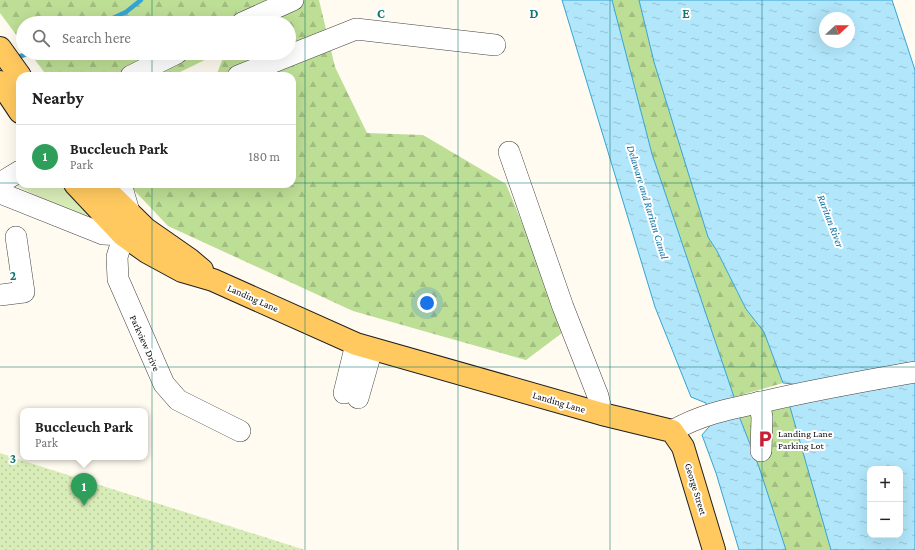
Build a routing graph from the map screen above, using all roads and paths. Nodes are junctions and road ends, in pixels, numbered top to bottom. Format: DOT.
graph roads {
  1 [pos="293,0"];
  2 [pos="258,16"];
  3 [pos="495,45"];
  4 [pos="0,48"];
  5 [pos="296,53"];
  6 [pos="163,60"];
  7 [pos="278,60"];
  8 [pos="139,72"];
  9 [pos="248,72"];
  10 [pos="11,75"];
  11 [pos="16,96"];
  12 [pos="509,152"];
  13 [pos="16,173"];
  14 [pos="0,183"];
  15 [pos="80,188"];
  16 [pos="103,188"];
  17 [pos="122,188"];
  18 [pos="0,193"];
  19 [pos="127,225"];
  20 [pos="16,237"];
  21 [pos="0,295"];
  22 [pos="364,346"];
  23 [pos="915,372"];
  24 [pos="351,396"];
  25 [pos="757,403"];
  26 [pos="602,414"];
  27 [pos="240,431"];
  28 [pos="672,431"];
  29 [pos="762,451"];
  30 [pos="714,550"];
  1 -- 2 [label="street"];
  3 -- 5 [label="street"];
  4 -- 10 [label="main road"];
  6 -- 8 [label="street"];
  7 -- 9 [label="street"];
  10 -- 11 [label="main road"];
  12 -- 26 [label="street"];
  13 -- 14 [label="street"];
  15 -- 19 [label="main road, Landing Lane"];
  16 -- 19 [label="main road, Landing Lane"];
  17 -- 19 [label="street"];
  18 -- 19 [label="street"];
  19 -- 22 [label="main road, Landing Lane"];
  19 -- 27 [label="street, Parkview Drive"];
  20 -- 21 [label="street"];
  22 -- 24 [label="street"];
  22 -- 26 [label="main road, Landing Lane"];
  23 -- 25 [label="street"];
  25 -- 28 [label="street"];
  25 -- 29 [label="street"];
  26 -- 28 [label="main road, Landing Lane"];
  28 -- 30 [label="main road, George Street"];
}
